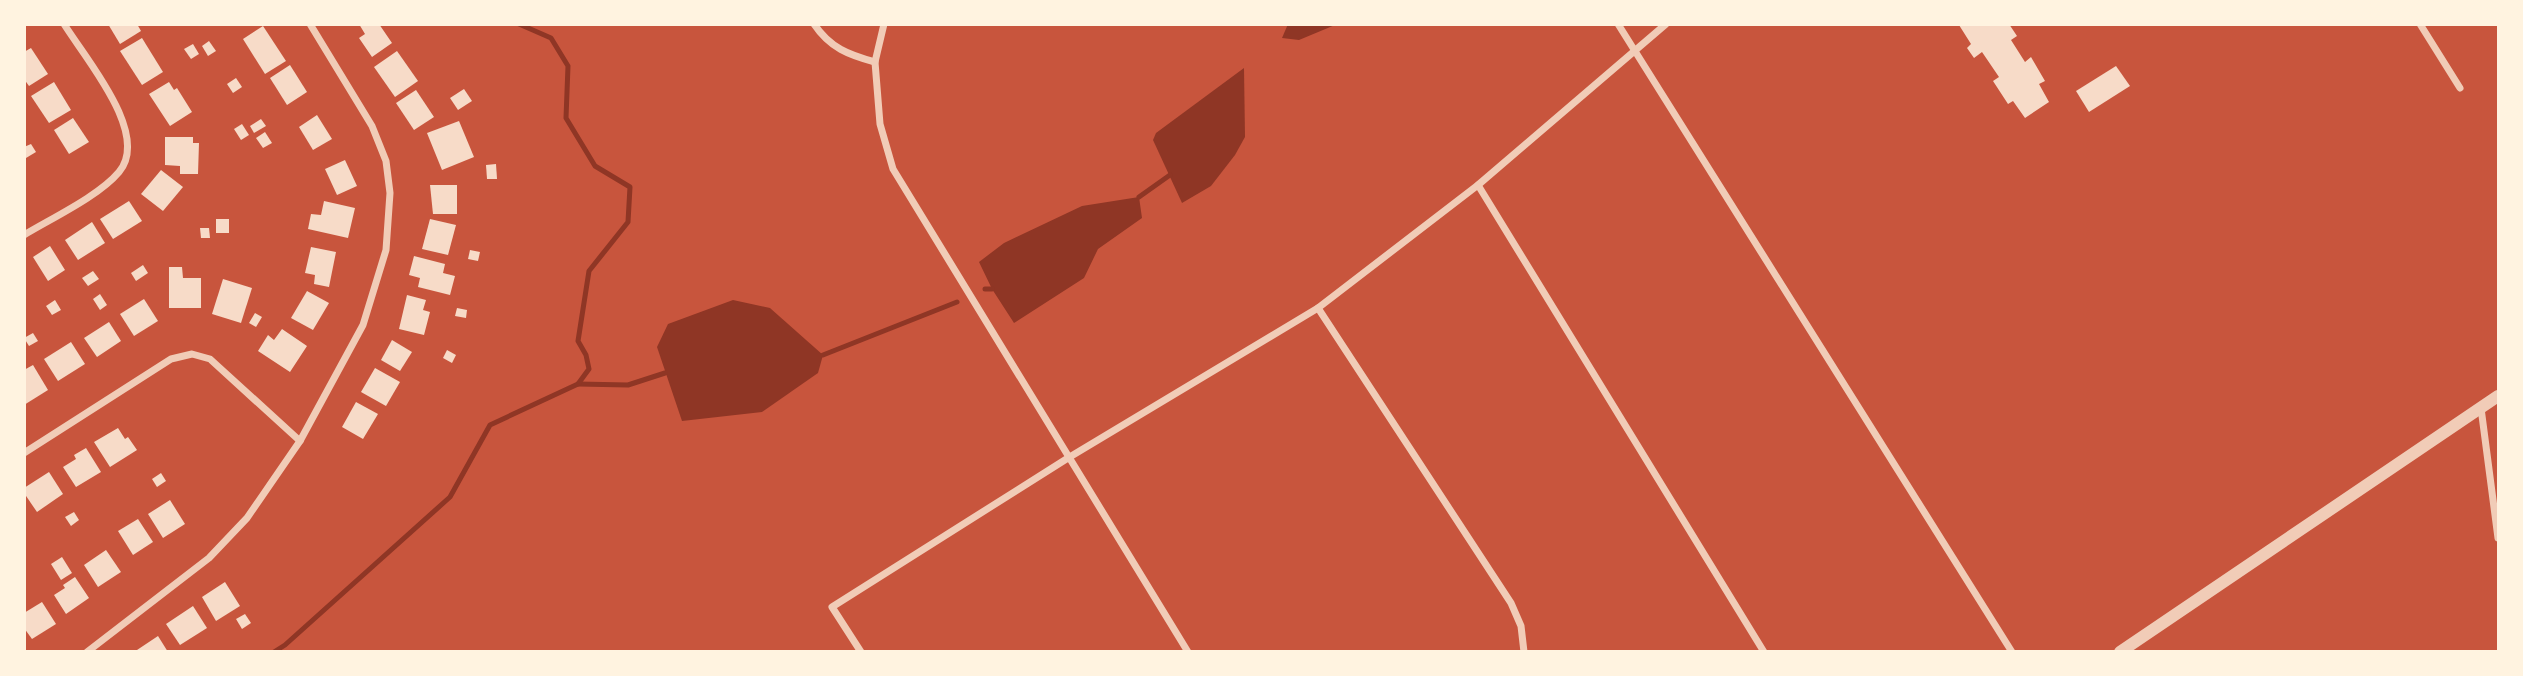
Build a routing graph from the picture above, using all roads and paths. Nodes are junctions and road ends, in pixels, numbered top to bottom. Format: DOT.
graph roads {
  1 [pos="64,24"];
  2 [pos="310,24"];
  3 [pos="814,24"];
  4 [pos="884,24"];
  5 [pos="1618,24"];
  6 [pos="1666,24"];
  7 [pos="2420,24"];
  8 [pos="1634,51"];
  9 [pos="876,62"];
  10 [pos="2460,88"];
  11 [pos="1478,185"];
  12 [pos="24,235"];
  13 [pos="1318,308"];
  14 [pos="2498,397"];
  15 [pos="2481,408"];
  16 [pos="300,441"];
  17 [pos="24,453"];
  18 [pos="1068,458"];
  19 [pos="2498,538"];
  20 [pos="87,652"];
  21 [pos="861,652"];
  22 [pos="1188,652"];
  23 [pos="1524,652"];
  24 [pos="1764,652"];
  25 [pos="2012,652"];
  26 [pos="2120,652"];
  1 -- 12 [label="street"];
  2 -- 16 [label="street"];
  3 -- 9 [label="street"];
  4 -- 9 [label="street"];
  5 -- 8 [label="street"];
  6 -- 8 [label="street"];
  7 -- 10 [label="street"];
  8 -- 11 [label="street"];
  8 -- 25 [label="street"];
  9 -- 18 [label="street"];
  11 -- 13 [label="street"];
  11 -- 24 [label="street"];
  13 -- 18 [label="street"];
  13 -- 23 [label="street"];
  14 -- 15 [label="street"];
  15 -- 19 [label="street"];
  15 -- 26 [label="street"];
  16 -- 17 [label="street"];
  16 -- 20 [label="street"];
  18 -- 21 [label="street"];
  18 -- 22 [label="street"];
}
